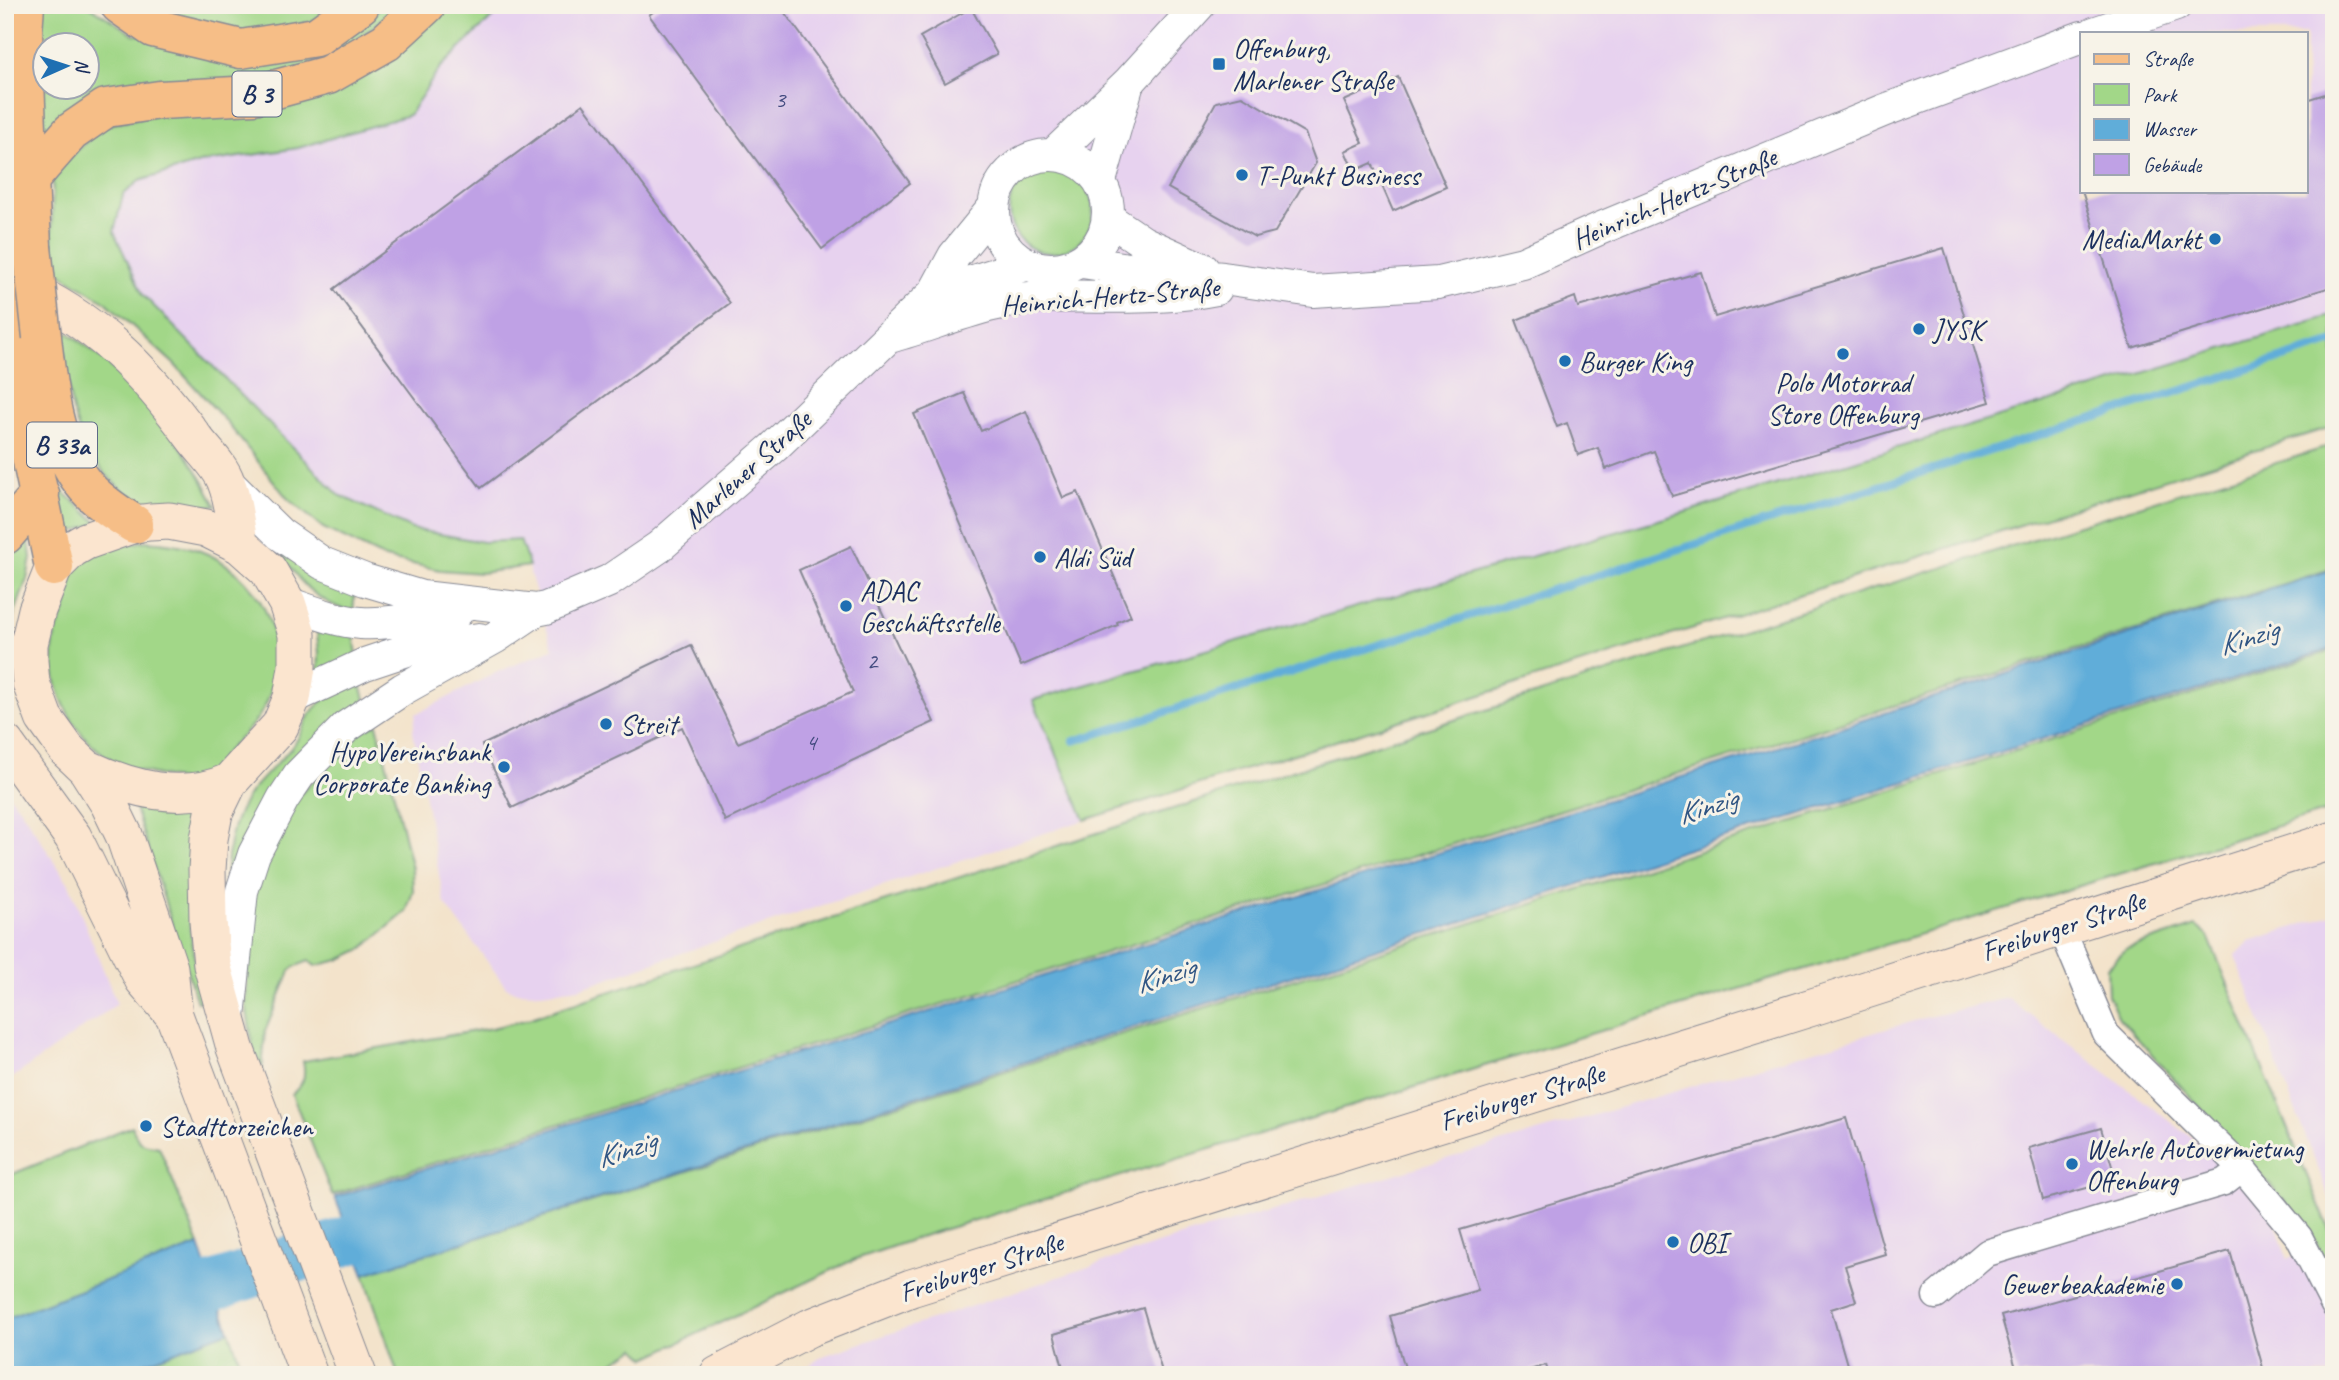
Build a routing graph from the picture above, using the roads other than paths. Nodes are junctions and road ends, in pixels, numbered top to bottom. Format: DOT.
graph roads {
  1 [pos="24,5"];
  2 [pos="120,5"];
  3 [pos="360,5"];
  4 [pos="426,5"];
  5 [pos="1199,5"];
  6 [pos="2176,5"];
  7 [pos="2097,32"];
  8 [pos="2080,38"];
  9 [pos="1129,82"];
  10 [pos="1053,155"];
  11 [pos="29,180"];
  12 [pos="1100,181"];
  13 [pos="994,207"];
  14 [pos="1109,219"];
  15 [pos="1082,262"];
  16 [pos="1026,265"];
  17 [pos="5,280"];
  18 [pos="1237,280"];
  19 [pos="934,293"];
  20 [pos="19,316"];
  21 [pos="888,338"];
  22 [pos="226,481"];
  23 [pos="40,494"];
  24 [pos="134,524"];
  25 [pos="5,535"];
  26 [pos="240,545"];
  27 [pos="54,567"];
  28 [pos="287,603"];
  29 [pos="491,604"];
  30 [pos="536,610"];
  31 [pos="496,637"];
  32 [pos="18,672"];
  33 [pos="292,698"];
  34 [pos="5,743"];
  35 [pos="86,768"];
  36 [pos="229,782"];
  37 [pos="2334,840"];
  38 [pos="2061,927"];
  39 [pos="174,1015"];
  40 [pos="228,1025"];
  41 [pos="2242,1168"];
  42 [pos="1937,1296"];
  43 [pos="2334,1305"];
  44 [pos="309,1375"];
  45 [pos="358,1375"];
  46 [pos="718,1375"];
  1 -- 11 [label="main road, B 33a"];
  2 -- 3 [label="main road"];
  4 -- 11 [label="main road, B 3"];
  5 -- 9 [label="street"];
  6 -- 7 [label="street"];
  8 -- 18 [label="street, Heinrich-Hertz-Straße"];
  9 -- 10 [label="street"];
  9 -- 12 [label="street"];
  10 -- 12 [label="street"];
  10 -- 13 [label="street"];
  11 -- 20 [label="main road, B 33a, bridge"];
  12 -- 14 [label="street"];
  13 -- 16 [label="street"];
  13 -- 19 [label="street, Marlener Straße"];
  14 -- 15 [label="street"];
  14 -- 18 [label="street, Heinrich-Hertz-Straße"];
  15 -- 16 [label="street"];
  15 -- 18 [label="street, Heinrich-Hertz-Straße"];
  16 -- 19 [label="street, Marlener Straße"];
  17 -- 22 [label="main road"];
  18 -- 21 [label="street, Heinrich-Hertz-Straße"];
  19 -- 21 [label="street, Marlener Straße"];
  20 -- 23 [label="main road, B 33a"];
  20 -- 24 [label="main road, B 33a"];
  21 -- 30 [label="street, Marlener Straße"];
  22 -- 26 [label="main road"];
  22 -- 29 [label="street, Marlener Straße"];
  23 -- 25 [label="main road"];
  23 -- 27 [label="main road, B 33a"];
  24 -- 26 [label="main road"];
  24 -- 27 [label="main road"];
  26 -- 28 [label="main road"];
  27 -- 32 [label="main road"];
  28 -- 29 [label="street, Marlener Straße"];
  28 -- 33 [label="main road"];
  29 -- 30 [label="street, Marlener Straße"];
  30 -- 31 [label="street, Marlener Straße"];
  31 -- 33 [label="street, Marlener Straße"];
  31 -- 40 [label="street, Marlener Straße"];
  32 -- 35 [label="main road"];
  33 -- 36 [label="main road"];
  34 -- 39 [label="main road"];
  35 -- 36 [label="main road"];
  35 -- 39 [label="main road"];
  36 -- 40 [label="main road"];
  37 -- 38 [label="main road, Freiburger Straße"];
  38 -- 41 [label="street"];
  38 -- 46 [label="main road, Freiburger Straße"];
  39 -- 44 [label="main road"];
  40 -- 45 [label="main road, Marlener Straße"];
  41 -- 42 [label="street"];
  41 -- 43 [label="street"];
}
